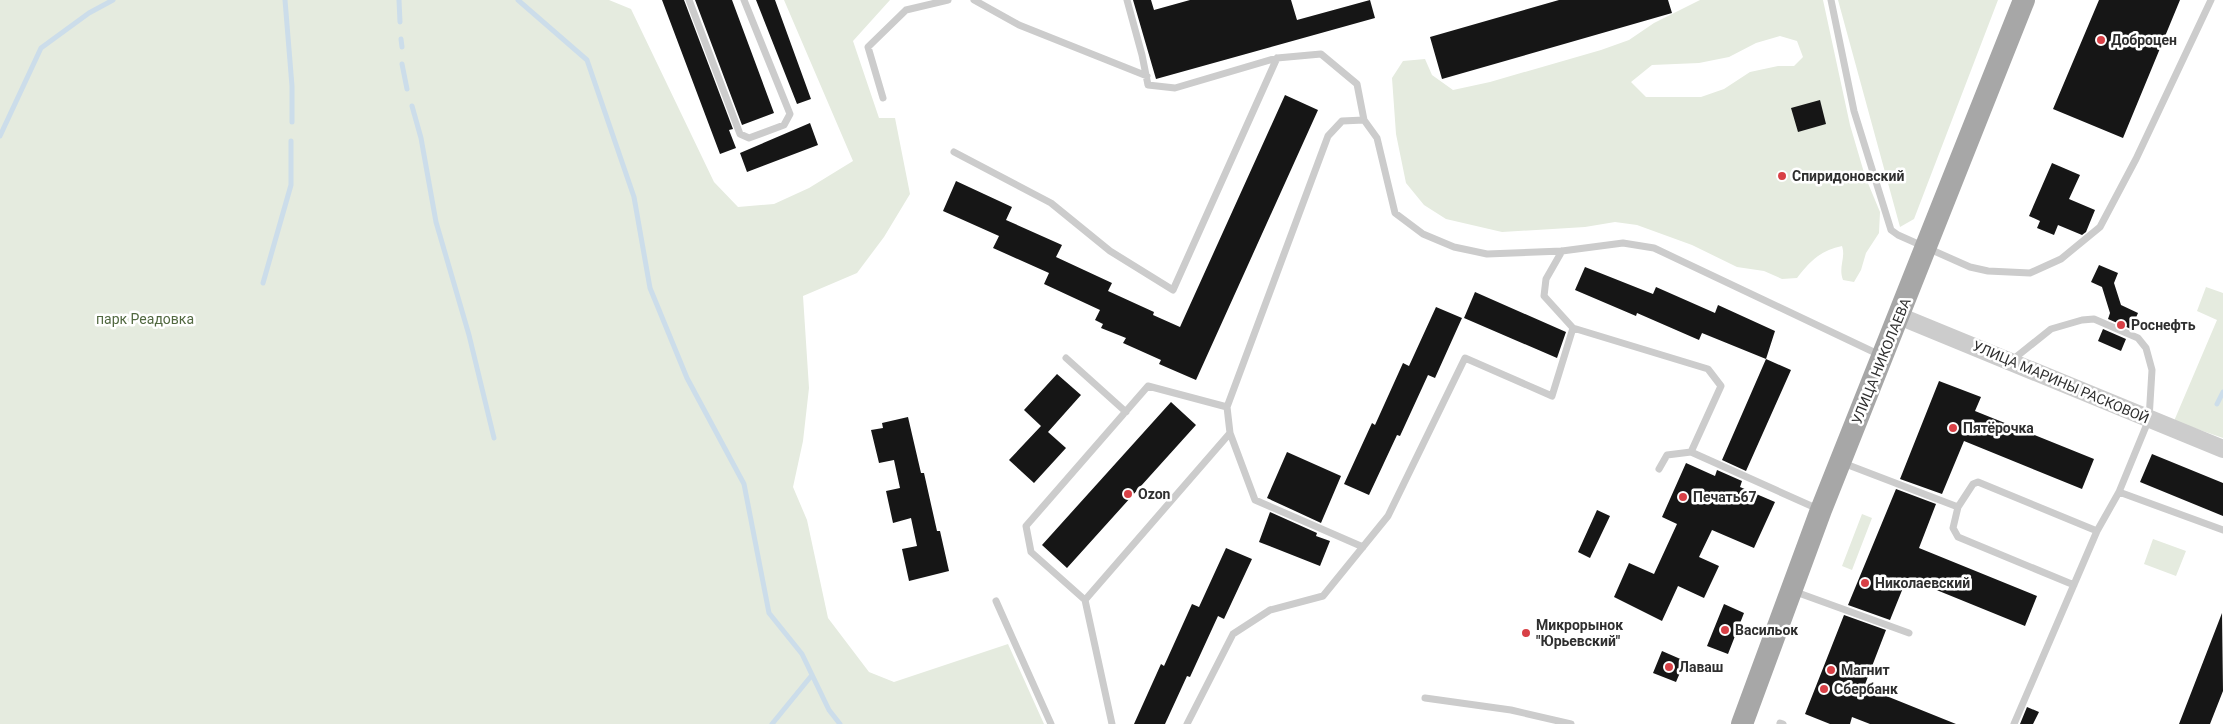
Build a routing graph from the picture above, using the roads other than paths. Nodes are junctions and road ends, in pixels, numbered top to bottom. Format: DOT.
graph roads {
  1 [pos="689,0"];
  2 [pos="744,0"];
  3 [pos="948,0"];
  4 [pos="974,0"];
  5 [pos="1126,0"];
  6 [pos="1831,0"];
  7 [pos="2024,0"];
  8 [pos="2211,0"];
  9 [pos="1277,58"];
  10 [pos="1146,76"];
  11 [pos="883,98"];
  12 [pos="1364,120"];
  13 [pos="954,152"];
  14 [pos="1926,248"];
  15 [pos="1562,251"];
  16 [pos="1899,316"];
  17 [pos="1573,328"];
  18 [pos="1882,356"];
  19 [pos="1066,358"];
  20 [pos="2011,361"];
  21 [pos="1227,407"];
  22 [pos="1126,412"];
  23 [pos="2149,419"];
  24 [pos="1230,433"];
  25 [pos="2223,449"];
  26 [pos="1691,452"];
  27 [pos="1840,462"];
  28 [pos="1659,470"];
  29 [pos="2119,492"];
  30 [pos="1958,507"];
  31 [pos="1821,510"];
  32 [pos="2223,530"];
  33 [pos="2097,531"];
  34 [pos="1363,547"];
  35 [pos="2074,585"];
  36 [pos="1791,590"];
  37 [pos="1085,600"];
  38 [pos="996,601"];
  39 [pos="1909,633"];
  40 [pos="1424,698"];
  41 [pos="1051,724"];
  42 [pos="1112,724"];
  43 [pos="1187,724"];
  44 [pos="1571,724"];
  45 [pos="1742,724"];
  46 [pos="2014,724"];
  1 -- 2 [label="lane"];
  3 -- 11 [label="lane"];
  4 -- 10 [label="lane"];
  5 -- 10 [label="lane"];
  6 -- 14 [label="lane"];
  7 -- 14 [label="main road, УЛИЦА НИКОЛАЕВА"];
  8 -- 14 [label="lane"];
  9 -- 10 [label="lane"];
  9 -- 12 [label="lane"];
  9 -- 13 [label="lane"];
  12 -- 15 [label="lane"];
  12 -- 21 [label="lane"];
  14 -- 16 [label="main road, УЛИЦА НИКОЛАЕВА"];
  15 -- 17 [label="lane"];
  15 -- 18 [label="lane"];
  16 -- 18 [label="main road, УЛИЦА НИКОЛАЕВА"];
  16 -- 20 [label="street, УЛИЦА МАРИНЫ РАСКОВОЙ"];
  17 -- 26 [label="lane"];
  17 -- 34 [label="lane"];
  18 -- 27 [label="main road, УЛИЦА НИКОЛАЕВА"];
  19 -- 22 [label="lane"];
  20 -- 23 [label="street, УЛИЦА МАРИНЫ РАСКОВОЙ"];
  20 -- 23 [label="lane"];
  21 -- 22 [label="lane"];
  21 -- 24 [label="lane"];
  22 -- 37 [label="lane"];
  23 -- 25 [label="street, УЛИЦА МАРИНЫ РАСКОВОЙ"];
  23 -- 29 [label="lane"];
  24 -- 34 [label="lane"];
  24 -- 37 [label="lane"];
  26 -- 28 [label="lane"];
  26 -- 31 [label="lane"];
  27 -- 30 [label="lane"];
  27 -- 31 [label="main road, УЛИЦА НИКОЛАЕВА"];
  29 -- 32 [label="lane"];
  29 -- 33 [label="lane"];
  30 -- 33 [label="lane"];
  30 -- 35 [label="lane"];
  31 -- 36 [label="main road, УЛИЦА НИКОЛАЕВА"];
  33 -- 35 [label="lane"];
  34 -- 43 [label="lane"];
  35 -- 46 [label="lane"];
  36 -- 39 [label="lane"];
  36 -- 45 [label="main road, УЛИЦА НИКОЛАЕВА"];
  37 -- 42 [label="lane"];
  38 -- 41 [label="lane"];
  40 -- 44 [label="lane"];
}
